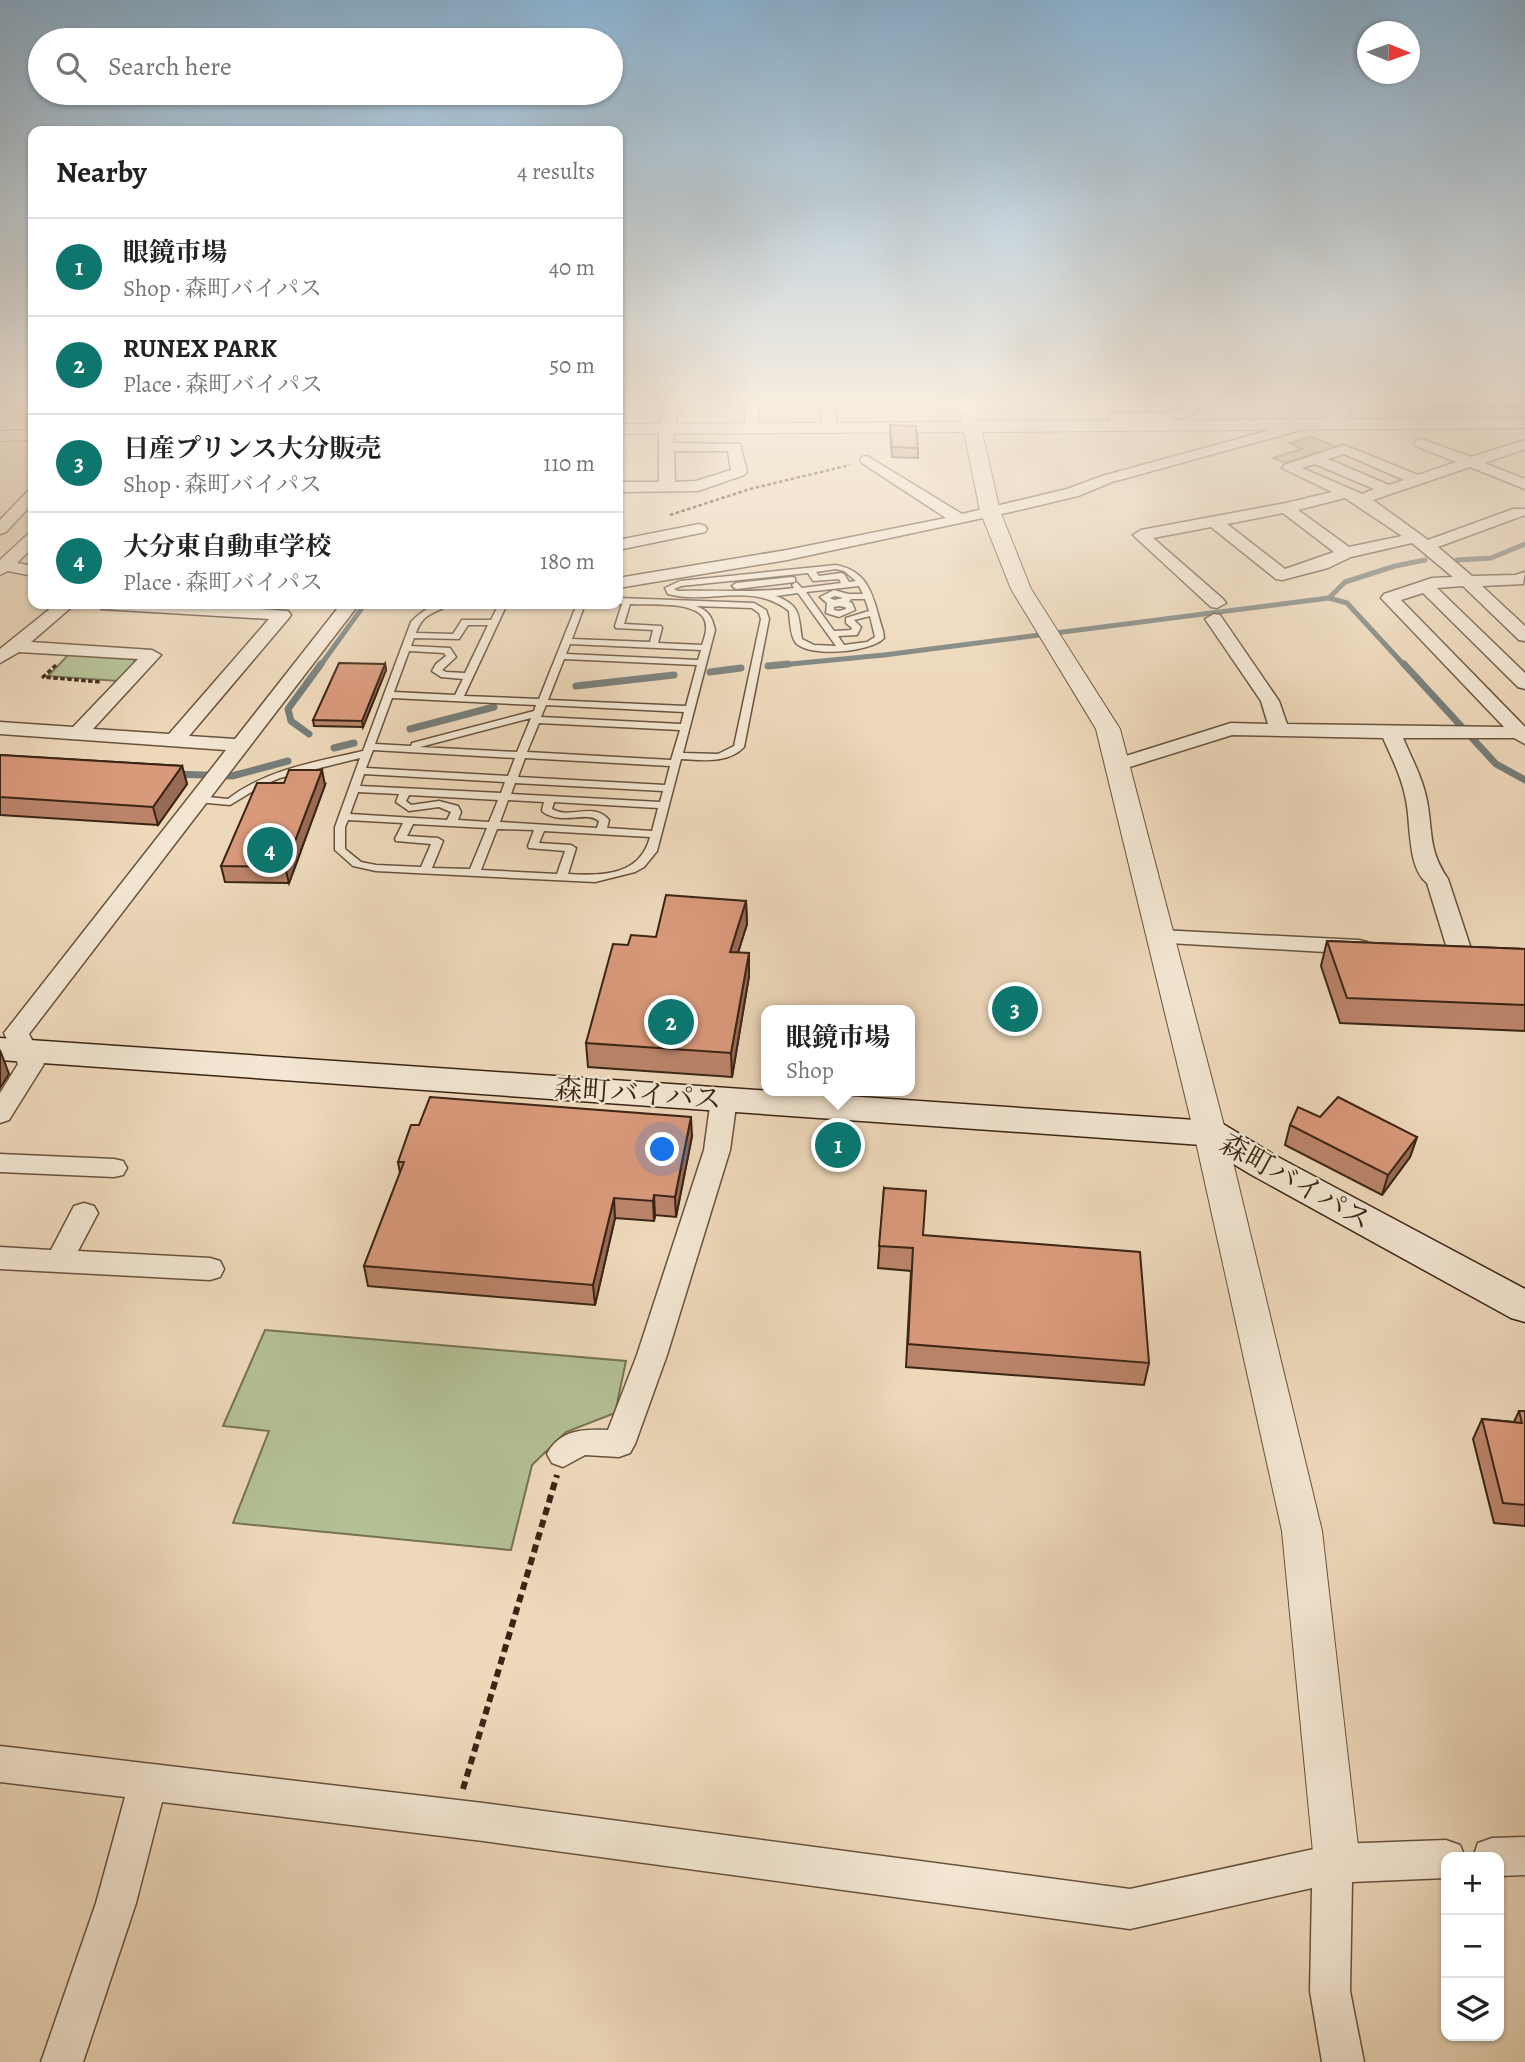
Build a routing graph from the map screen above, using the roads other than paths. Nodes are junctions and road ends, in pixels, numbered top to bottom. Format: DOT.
graph roads {
  1 [pos="27,500"];
  2 [pos="930,500"];
  3 [pos="988,500"];
  4 [pos="1038,500"];
  5 [pos="1330,500"];
  6 [pos="1360,500"];
  7 [pos="1286,508"];
  8 [pos="990,511"];
  9 [pos="1519,512"];
  10 [pos="959,519"];
  11 [pos="1215,522"];
  12 [pos="0,529"];
  13 [pos="699,529"];
  14 [pos="1421,542"];
  15 [pos="28,543"];
  16 [pos="623,547"];
  17 [pos="1346,553"];
  18 [pos="661,558"];
  19 [pos="2,567"];
  20 [pos="810,569"];
  21 [pos="28,570"];
  22 [pos="789,576"];
  23 [pos="623,580"];
  24 [pos="1465,580"];
  25 [pos="1522,581"];
  26 [pos="863,583"];
  27 [pos="847,585"];
  28 [pos="1426,586"];
  29 [pos="799,591"];
  30 [pos="765,594"];
  31 [pos="867,596"];
  32 [pos="848,597"];
  33 [pos="678,598"];
  34 [pos="623,601"];
  35 [pos="839,603"];
  36 [pos="851,608"];
  37 [pos="60,609"];
  38 [pos="202,609"];
  39 [pos="346,609"];
  40 [pos="435,609"];
  41 [pos="501,609"];
  42 [pos="579,609"];
  43 [pos="622,609"];
  44 [pos="873,614"];
  45 [pos="494,623"];
  46 [pos="831,634"];
  47 [pos="411,635"];
  48 [pos="1525,636"];
  49 [pos="566,641"];
  50 [pos="653,646"];
  51 [pos="844,647"];
  52 [pos="406,648"];
  53 [pos="706,648"];
  54 [pos="7,652"];
  55 [pos="560,656"];
  56 [pos="702,663"];
  57 [pos="468,677"];
  58 [pos="1525,683"];
  59 [pos="389,695"];
  60 [pos="458,698"];
  61 [pos="542,702"];
  62 [pos="592,705"];
  63 [pos="690,709"];
  64 [pos="1501,711"];
  65 [pos="1525,711"];
  66 [pos="536,717"];
  67 [pos="586,722"];
  68 [pos="685,727"];
  69 [pos="0,728"];
  70 [pos="1279,729"];
  71 [pos="1395,732"];
  72 [pos="77,734"];
  73 [pos="1522,735"];
  74 [pos="174,741"];
  75 [pos="240,746"];
  76 [pos="401,749"];
  77 [pos="368,750"];
  78 [pos="521,755"];
  79 [pos="676,759"];
  80 [pos="1117,765"];
  81 [pos="360,771"];
  82 [pos="511,779"];
  83 [pos="210,784"];
  84 [pos="669,788"];
  85 [pos="354,789"];
  86 [pos="405,791"];
  87 [pos="505,796"];
  88 [pos="550,799"];
  89 [pos="664,805"];
  90 [pos="343,817"];
  91 [pos="409,821"];
  92 [pos="451,823"];
  93 [pos="493,825"];
  94 [pos="540,828"];
  95 [pos="601,831"];
  96 [pos="657,834"];
  97 [pos="425,871"];
  98 [pos="474,874"];
  99 [pos="561,878"];
  100 [pos="1160,937"];
  101 [pos="1381,949"];
  102 [pos="1435,955"];
  103 [pos="1462,958"];
  104 [pos="1488,960"];
  105 [pos="12,1049"];
  106 [pos="724,1099"];
  107 [pos="0,1114"];
  108 [pos="1210,1133"];
  109 [pos="0,1163"];
  110 [pos="114,1168"];
  111 [pos="84,1213"];
  112 [pos="0,1258"];
  113 [pos="59,1261"];
  114 [pos="210,1269"];
  115 [pos="1525,1307"];
  116 [pos="563,1454"];
  117 [pos="0,1764"];
  118 [pos="148,1782"];
  119 [pos="1525,1856"];
  120 [pos="1504,1857"];
  121 [pos="1441,1859"];
  122 [pos="1337,1863"];
  123 [pos="62,2062"];
  124 [pos="1343,2062"];
  1 -- 12 [label="street"];
  2 -- 10 [label="street"];
  3 -- 8 [label="street"];
  4 -- 8 [label="street"];
  5 -- 7 [label="street"];
  6 -- 14 [label="street"];
  7 -- 11 [label="street"];
  7 -- 17 [label="street"];
  8 -- 10 [label="street"];
  8 -- 80 [label="street"];
  9 -- 14 [label="street"];
  10 -- 18 [label="street"];
  11 -- 17 [label="street"];
  11 -- 70 [label="street"];
  13 -- 18 [label="street"];
  14 -- 17 [label="street"];
  14 -- 24 [label="street"];
  15 -- 19 [label="street"];
  16 -- 18 [label="street"];
  18 -- 23 [label="street"];
  19 -- 21 [label="street"];
  20 -- 22 [label="lane"];
  20 -- 26 [label="lane"];
  20 -- 27 [label="lane"];
  22 -- 29 [label="lane"];
  22 -- 33 [label="lane"];
  24 -- 25 [label="street"];
  24 -- 28 [label="street"];
  24 -- 48 [label="street"];
  26 -- 27 [label="lane"];
  26 -- 31 [label="lane"];
  27 -- 29 [label="lane"];
  28 -- 58 [label="street"];
  28 -- 64 [label="street"];
  29 -- 30 [label="lane"];
  29 -- 46 [label="lane"];
  30 -- 33 [label="lane"];
  30 -- 51 [label="lane"];
  31 -- 32 [label="lane"];
  31 -- 44 [label="lane"];
  32 -- 35 [label="lane"];
  32 -- 35 [label="lane"];
  33 -- 34 [label="lane"];
  33 -- 53 [label="lane"];
  33 -- 79 [label="lane"];
  35 -- 36 [label="lane"];
  36 -- 44 [label="lane"];
  37 -- 54 [label="street"];
  38 -- 74 [label="street"];
  39 -- 75 [label="street"];
  40 -- 47 [label="lane"];
  41 -- 45 [label="lane"];
  42 -- 49 [label="lane"];
  43 -- 50 [label="lane"];
  44 -- 46 [label="lane"];
  44 -- 51 [label="lane"];
  44 -- 51 [label="lane"];
  45 -- 47 [label="lane"];
  45 -- 57 [label="lane"];
  46 -- 51 [label="lane"];
  47 -- 52 [label="lane"];
  49 -- 50 [label="lane"];
  49 -- 55 [label="lane"];
  50 -- 53 [label="lane"];
  52 -- 57 [label="lane"];
  52 -- 59 [label="lane"];
  53 -- 56 [label="lane"];
  54 -- 72 [label="street"];
  55 -- 56 [label="lane"];
  55 -- 61 [label="lane"];
  56 -- 63 [label="lane"];
  57 -- 60 [label="lane"];
  59 -- 60 [label="lane"];
  59 -- 77 [label="lane"];
  60 -- 61 [label="lane"];
  61 -- 62 [label="lane"];
  61 -- 66 [label="lane"];
  62 -- 63 [label="lane"];
  62 -- 67 [label="lane"];
  63 -- 68 [label="lane"];
  64 -- 65 [label="street"];
  64 -- 73 [label="street"];
  66 -- 67 [label="lane"];
  66 -- 76 [label="lane"];
  66 -- 78 [label="lane"];
  67 -- 68 [label="lane"];
  68 -- 79 [label="lane"];
  69 -- 72 [label="street"];
  70 -- 71 [label="street"];
  70 -- 80 [label="street"];
  71 -- 73 [label="street"];
  71 -- 103 [label="street"];
  72 -- 74 [label="street"];
  74 -- 75 [label="street"];
  75 -- 83 [label="street"];
  76 -- 77 [label="lane"];
  76 -- 78 [label="lane"];
  77 -- 81 [label="lane"];
  77 -- 83 [label="lane"];
  78 -- 79 [label="lane"];
  78 -- 82 [label="lane"];
  79 -- 84 [label="lane"];
  80 -- 100 [label="street"];
  81 -- 82 [label="lane"];
  81 -- 85 [label="lane"];
  82 -- 84 [label="lane"];
  82 -- 87 [label="lane"];
  83 -- 105 [label="street"];
  84 -- 89 [label="lane"];
  85 -- 86 [label="lane"];
  85 -- 90 [label="lane"];
  86 -- 87 [label="lane"];
  86 -- 92 [label="lane"];
  87 -- 88 [label="lane"];
  87 -- 93 [label="lane"];
  88 -- 89 [label="lane"];
  88 -- 95 [label="lane"];
  89 -- 96 [label="lane"];
  90 -- 91 [label="lane"];
  90 -- 97 [label="lane"];
  91 -- 92 [label="lane"];
  91 -- 97 [label="lane"];
  92 -- 93 [label="lane"];
  93 -- 94 [label="lane"];
  93 -- 98 [label="lane"];
  94 -- 95 [label="lane"];
  94 -- 99 [label="lane"];
  95 -- 96 [label="lane"];
  96 -- 99 [label="lane"];
  97 -- 98 [label="lane"];
  98 -- 99 [label="lane"];
  100 -- 101 [label="street"];
  100 -- 108 [label="street"];
  102 -- 103 [label="street"];
  103 -- 104 [label="street"];
  105 -- 106 [label="main road, 森町バイパス"];
  105 -- 107 [label="street"];
  106 -- 108 [label="main road, 森町バイパス"];
  106 -- 116 [label="street"];
  108 -- 115 [label="main road, 森町バイパス"];
  108 -- 122 [label="street"];
  109 -- 110 [label="street"];
  111 -- 113 [label="street"];
  112 -- 113 [label="street"];
  113 -- 114 [label="street"];
  117 -- 118 [label="street"];
  118 -- 122 [label="street"];
  118 -- 123 [label="street"];
  119 -- 120 [label="street"];
  121 -- 122 [label="street"];
  122 -- 124 [label="street"];
}
